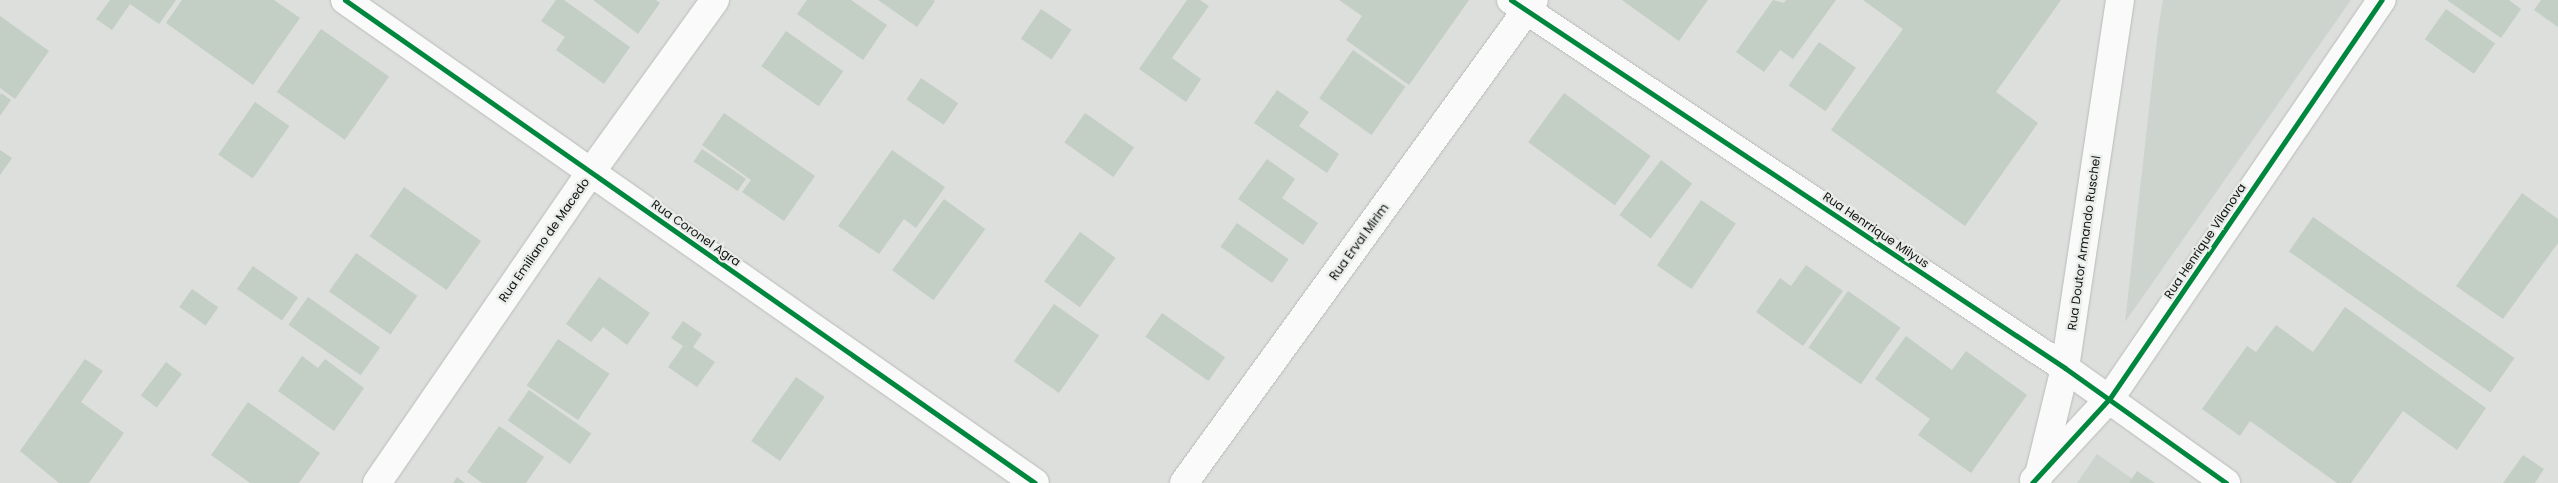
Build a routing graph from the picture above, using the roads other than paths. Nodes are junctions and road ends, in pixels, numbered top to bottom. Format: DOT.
graph roads {
  1 [pos="344,0"];
  2 [pos="715,0"];
  3 [pos="2120,0"];
  4 [pos="2381,0"];
  5 [pos="1524,4"];
  6 [pos="591,172"];
  7 [pos="2065,368"];
  8 [pos="2110,398"];
  9 [pos="2036,479"];
  10 [pos="377,483"];
  11 [pos="1035,483"];
  12 [pos="1184,483"];
  13 [pos="2226,483"];
  1 -- 6 [label="street, Rua Coronel Agra"];
  2 -- 6 [label="street, Rua Emiliano de Macedo"];
  3 -- 7 [label="street, Rua Doutor Armando Ruschel"];
  4 -- 8 [label="street, Rua Henrique Vilanova"];
  5 -- 7 [label="street, Rua Henrrique Milyus"];
  5 -- 12 [label="street, Rua Erval Mirim"];
  6 -- 10 [label="street, Rua Emiliano de Macedo"];
  6 -- 11 [label="street, Rua Coronel Agra"];
  7 -- 8 [label="street, Rua Henrrique Milyus"];
  7 -- 9 [label="street, Rua Doutor Armando Ruschel"];
  8 -- 9 [label="street, Rua Henrique Vilanova"];
  8 -- 13 [label="street, Rua Henrrique Milyus"];
}
